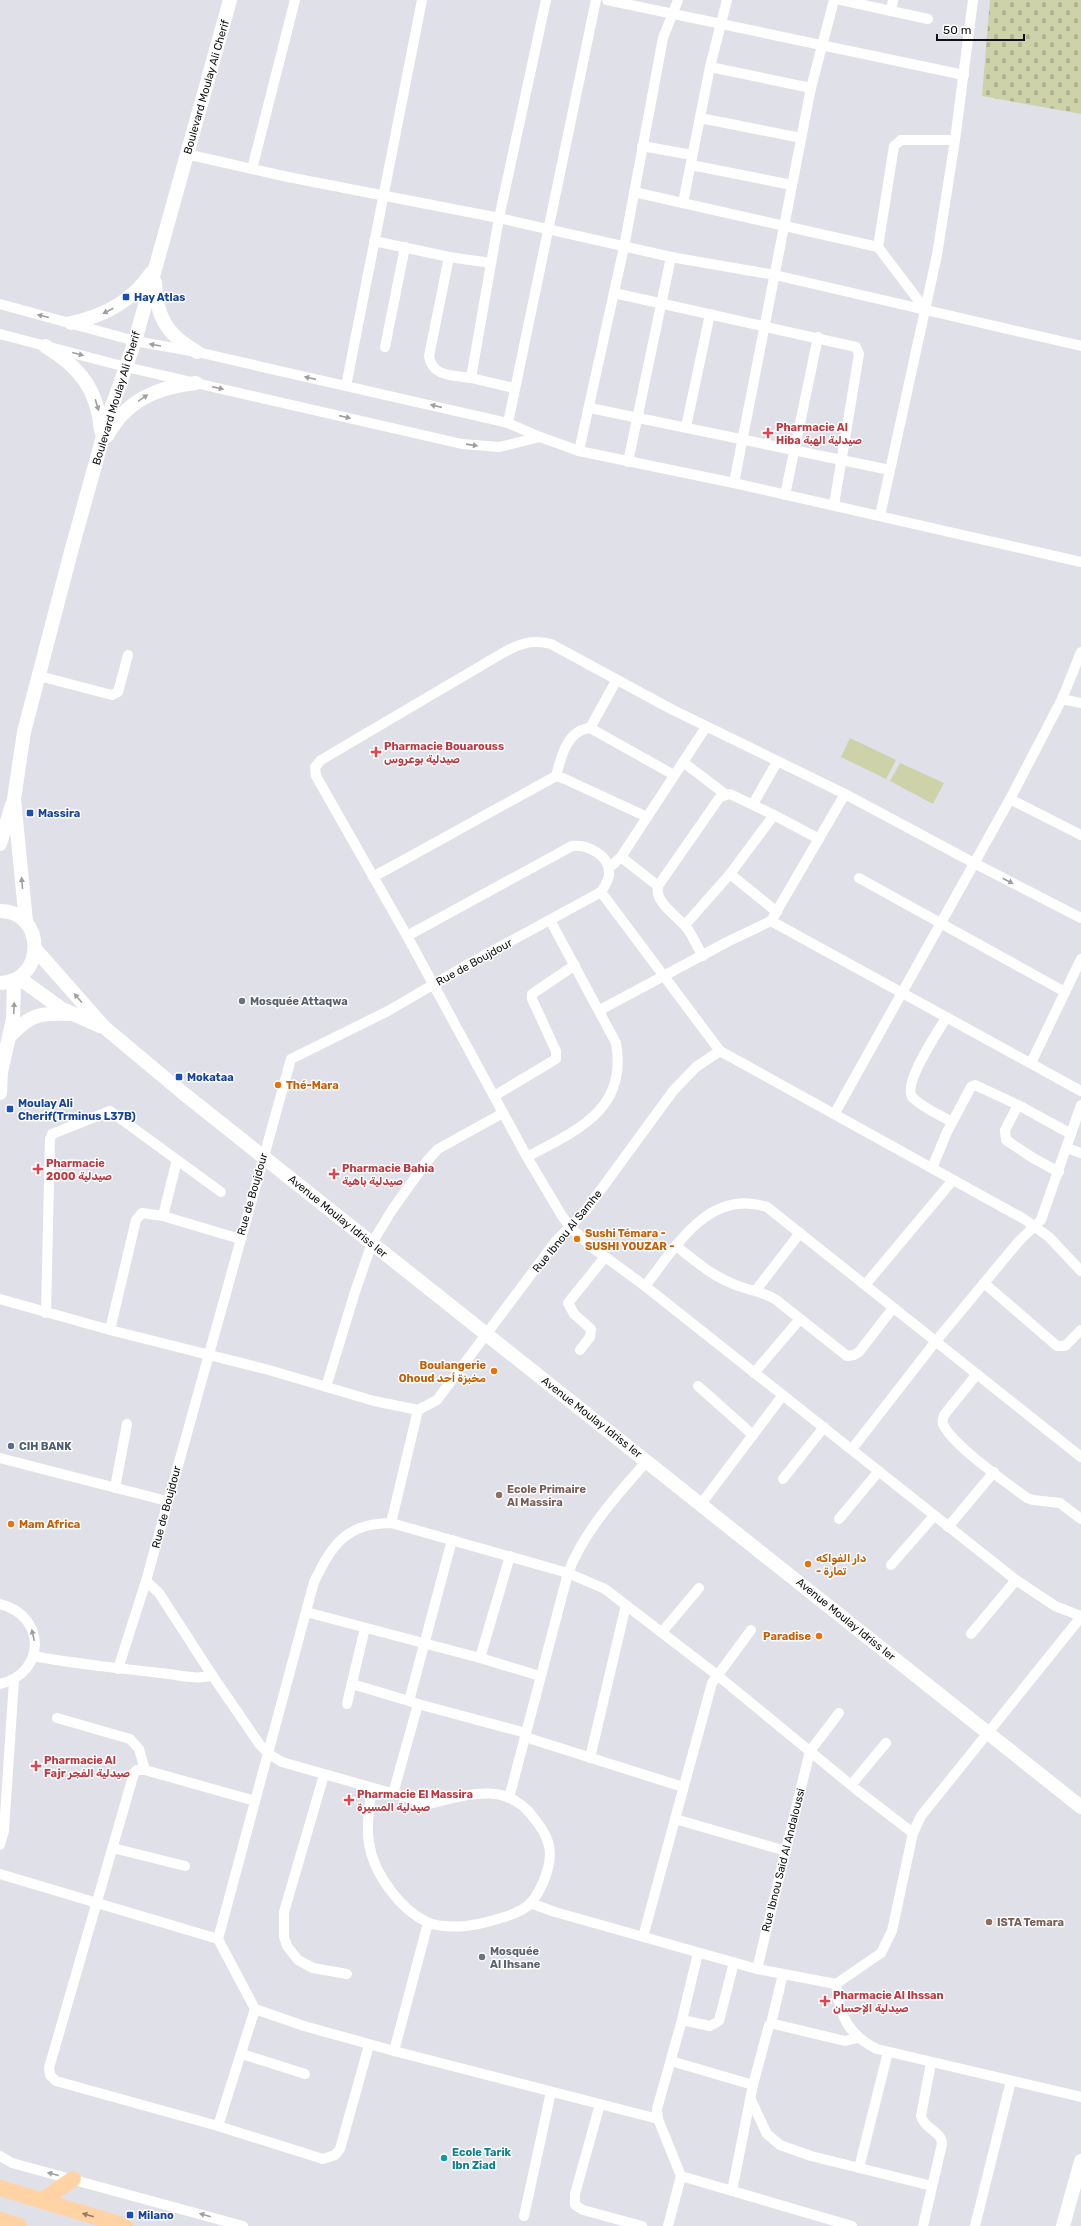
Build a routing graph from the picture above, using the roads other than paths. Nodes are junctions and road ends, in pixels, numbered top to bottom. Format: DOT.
graph roads {
  1 [pos="230,0"];
  2 [pos="295,0"];
  3 [pos="422,0"];
  4 [pos="546,0"];
  5 [pos="596,0"];
  6 [pos="607,0"];
  7 [pos="678,0"];
  8 [pos="727,0"];
  9 [pos="834,0"];
  10 [pos="841,0"];
  11 [pos="893,0"];
  12 [pos="973,0"];
  13 [pos="891,11"];
  14 [pos="671,15"];
  15 [pos="928,19"];
  16 [pos="722,25"];
  17 [pos="822,45"];
  18 [pos="710,67"];
  19 [pos="964,75"];
  20 [pos="811,88"];
  21 [pos="700,118"];
  22 [pos="801,138"];
  23 [pos="955,140"];
  24 [pos="642,146"];
  25 [pos="186,154"];
  26 [pos="692,160"];
  27 [pos="252,169"];
  28 [pos="792,185"];
  29 [pos="634,192"];
  30 [pos="383,196"];
  31 [pos="683,203"];
  32 [pos="499,218"];
  33 [pos="784,226"];
  34 [pos="549,229"];
  35 [pos="374,241"];
  36 [pos="405,247"];
  37 [pos="624,247"];
  38 [pos="878,247"];
  39 [pos="450,257"];
  40 [pos="670,257"];
  41 [pos="491,263"];
  42 [pos="155,266"];
  43 [pos="774,275"];
  44 [pos="614,293"];
  45 [pos="0,304"];
  46 [pos="661,304"];
  47 [pos="925,309"];
  48 [pos="710,314"];
  49 [pos="71,323"];
  50 [pos="764,325"];
  51 [pos="0,334"];
  52 [pos="818,337"];
  53 [pos="135,341"];
  54 [pos="45,346"];
  55 [pos="1081,346"];
  56 [pos="385,347"];
  57 [pos="197,352"];
  58 [pos="126,367"];
  59 [pos="471,378"];
  60 [pos="196,383"];
  61 [pos="346,386"];
  62 [pos="514,388"];
  63 [pos="590,408"];
  64 [pos="637,417"];
  65 [pos="508,422"];
  66 [pos="686,427"];
  67 [pos="540,437"];
  68 [pos="742,439"];
  69 [pos="794,450"];
  70 [pos="579,452"];
  71 [pos="99,454"];
  72 [pos="842,460"];
  73 [pos="628,462"];
  74 [pos="890,470"];
  75 [pos="734,483"];
  76 [pos="785,494"];
  77 [pos="834,505"];
  78 [pos="880,516"];
  79 [pos="1081,562"];
  80 [pos="1081,652"];
  81 [pos="128,655"];
  82 [pos="39,676"];
  83 [pos="616,681"];
  84 [pos="1062,699"];
  85 [pos="1081,703"];
  86 [pos="706,727"];
  87 [pos="590,728"];
  88 [pos="683,762"];
  89 [pos="777,762"];
  90 [pos="556,776"];
  91 [pos="674,776"];
  92 [pos="725,794"];
  93 [pos="845,794"];
  94 [pos="14,799"];
  95 [pos="1010,799"];
  96 [pos="753,804"];
  97 [pos="774,815"];
  98 [pos="647,817"];
  99 [pos="1081,835"];
  100 [pos="819,839"];
  101 [pos="0,844"];
  102 [pos="621,857"];
  103 [pos="974,863"];
  104 [pos="609,868"];
  105 [pos="730,874"];
  106 [pos="373,877"];
  107 [pos="859,878"];
  108 [pos="658,886"];
  109 [pos="601,892"];
  110 [pos="0,911"];
  111 [pos="774,916"];
  112 [pos="1081,918"];
  113 [pos="550,920"];
  114 [pos="26,922"];
  115 [pos="940,924"];
  116 [pos="685,925"];
  117 [pos="407,936"];
  118 [pos="36,950"];
  119 [pos="703,956"];
  120 [pos="1081,959"];
  121 [pos="575,965"];
  122 [pos="664,977"];
  123 [pos="11,980"];
  124 [pos="434,985"];
  125 [pos="1065,992"];
  126 [pos="901,993"];
  127 [pos="600,1010"];
  128 [pos="73,1014"];
  129 [pos="946,1018"];
  130 [pos="104,1027"];
  131 [pos="10,1036"];
  132 [pos="720,1051"];
  133 [pos="1031,1063"];
  134 [pos="1,1069"];
  135 [pos="1081,1091"];
  136 [pos="0,1093"];
  137 [pos="494,1096"];
  138 [pos="1018,1105"];
  139 [pos="1081,1105"];
  140 [pos="503,1113"];
  141 [pos="835,1113"];
  142 [pos="952,1122"];
  143 [pos="1071,1134"];
  144 [pos="1067,1148"];
  145 [pos="1081,1153"];
  146 [pos="264,1156"];
  147 [pos="527,1157"];
  148 [pos="177,1160"];
  149 [pos="932,1168"];
  150 [pos="1059,1172"];
  151 [pos="953,1180"];
  152 [pos="221,1192"];
  153 [pos="164,1216"];
  154 [pos="570,1226"];
  155 [pos="1035,1227"];
  156 [pos="800,1233"];
  157 [pos="240,1239"];
  158 [pos="372,1243"];
  159 [pos="676,1246"];
  160 [pos="606,1257"];
  161 [pos="1081,1271"];
  162 [pos="984,1283"];
  163 [pos="645,1286"];
  164 [pos="865,1286"];
  165 [pos="756,1290"];
  166 [pos="0,1299"];
  167 [pos="893,1308"];
  168 [pos="46,1313"];
  169 [pos="800,1319"];
  170 [pos="110,1330"];
  171 [pos="1081,1330"];
  172 [pos="487,1334"];
  173 [pos="936,1341"];
  174 [pos="580,1350"];
  175 [pos="208,1355"];
  176 [pos="754,1373"];
  177 [pos="977,1374"];
  178 [pos="698,1386"];
  179 [pos="326,1387"];
  180 [pos="783,1395"];
  181 [pos="418,1410"];
  182 [pos="127,1424"];
  183 [pos="824,1427"];
  184 [pos="753,1435"];
  185 [pos="852,1449"];
  186 [pos="1081,1457"];
  187 [pos="0,1458"];
  188 [pos="647,1461"];
  189 [pos="879,1471"];
  190 [pos="994,1472"];
  191 [pos="783,1479"];
  192 [pos="115,1488"];
  193 [pos="167,1501"];
  194 [pos="701,1504"];
  195 [pos="934,1516"];
  196 [pos="839,1519"];
  197 [pos="1081,1519"];
  198 [pos="391,1523"];
  199 [pos="948,1527"];
  200 [pos="452,1540"];
  201 [pos="510,1556"];
  202 [pos="891,1565"];
  203 [pos="568,1573"];
  204 [pos="1016,1580"];
  205 [pos="146,1581"];
  206 [pos="699,1588"];
  207 [pos="0,1604"];
  208 [pos="626,1605"];
  209 [pos="306,1612"];
  210 [pos="1081,1616"];
  211 [pos="365,1628"];
  212 [pos="751,1630"];
  213 [pos="662,1632"];
  214 [pos="971,1634"];
  215 [pos="423,1644"];
  216 [pos="33,1656"];
  217 [pos="480,1658"];
  218 [pos="118,1668"];
  219 [pos="212,1675"];
  220 [pos="717,1675"];
  221 [pos="540,1676"];
  222 [pos="14,1680"];
  223 [pos="0,1684"];
  224 [pos="352,1684"];
  225 [pos="413,1702"];
  226 [pos="347,1704"];
  227 [pos="839,1713"];
  228 [pos="57,1718"];
  229 [pos="987,1732"];
  230 [pos="525,1735"];
  231 [pos="886,1743"];
  232 [pos="810,1751"];
  233 [pos="269,1754"];
  234 [pos="590,1758"];
  235 [pos="145,1770"];
  236 [pos="324,1775"];
  237 [pos="851,1785"];
  238 [pos="683,1787"];
  239 [pos="372,1788"];
  240 [pos="393,1794"];
  241 [pos="509,1798"];
  242 [pos="255,1801"];
  243 [pos="1081,1807"];
  244 [pos="675,1819"];
  245 [pos="913,1833"];
  246 [pos="0,1845"];
  247 [pos="113,1848"];
  248 [pos="786,1850"];
  249 [pos="185,1866"];
  250 [pos="0,1874"];
  251 [pos="98,1902"];
  252 [pos="530,1903"];
  253 [pos="428,1923"];
  254 [pos="643,1937"];
  255 [pos="218,1938"];
  256 [pos="698,1953"];
  257 [pos="734,1962"];
  258 [pos="757,1968"];
  259 [pos="347,1974"];
  260 [pos="783,1974"];
  261 [pos="836,1984"];
  262 [pos="255,2009"];
  263 [pos="682,2020"];
  264 [pos="771,2024"];
  265 [pos="857,2038"];
  266 [pos="369,2044"];
  267 [pos="394,2051"];
  268 [pos="888,2052"];
  269 [pos="242,2054"];
  270 [pos="671,2061"];
  271 [pos="931,2063"];
  272 [pos="305,2074"];
  273 [pos="1011,2081"];
  274 [pos="753,2085"];
  275 [pos="550,2092"];
  276 [pos="1081,2097"];
  277 [pos="751,2100"];
  278 [pos="600,2104"];
  279 [pos="658,2119"];
  280 [pos="218,2126"];
  281 [pos="0,2156"];
  282 [pos="1081,2161"];
  283 [pos="859,2168"];
  284 [pos="681,2176"];
  285 [pos="73,2179"];
  286 [pos="932,2186"];
  287 [pos="0,2188"];
  288 [pos="732,2191"];
  289 [pos="41,2201"];
  290 [pos="524,2216"];
  291 [pos="0,2220"];
  292 [pos="19,2226"];
  293 [pos="125,2226"];
  294 [pos="243,2226"];
  295 [pos="642,2226"];
  296 [pos="668,2226"];
  297 [pos="852,2226"];
  298 [pos="923,2226"];
  299 [pos="975,2226"];
  300 [pos="1063,2226"];
  1 -- 25 [label="main road, Boulevard Moulay Ali Cherif"];
  2 -- 27 [label="street"];
  3 -- 30 [label="street"];
  4 -- 32 [label="street"];
  5 -- 34 [label="street"];
  6 -- 14 [label="street"];
  7 -- 14 [label="street"];
  8 -- 16 [label="street"];
  9 -- 17 [label="street"];
  10 -- 13 [label="street"];
  11 -- 13 [label="street"];
  12 -- 19 [label="street"];
  13 -- 15 [label="street"];
  14 -- 16 [label="street"];
  14 -- 24 [label="street"];
  16 -- 17 [label="street"];
  16 -- 18 [label="street"];
  17 -- 19 [label="street"];
  17 -- 20 [label="street"];
  18 -- 20 [label="street"];
  18 -- 21 [label="street"];
  19 -- 23 [label="street"];
  20 -- 22 [label="street"];
  21 -- 22 [label="street"];
  21 -- 26 [label="street"];
  22 -- 28 [label="street"];
  23 -- 38 [label="street"];
  23 -- 47 [label="street"];
  24 -- 26 [label="street"];
  24 -- 29 [label="street"];
  25 -- 27 [label="street"];
  25 -- 42 [label="main road, Boulevard Moulay Ali Cherif"];
  26 -- 28 [label="street"];
  26 -- 31 [label="street"];
  27 -- 30 [label="street"];
  28 -- 33 [label="street"];
  29 -- 31 [label="street"];
  29 -- 37 [label="street"];
  30 -- 32 [label="street"];
  30 -- 35 [label="street"];
  31 -- 33 [label="street"];
  32 -- 34 [label="street"];
  32 -- 41 [label="street"];
  33 -- 38 [label="street"];
  33 -- 43 [label="street"];
  34 -- 37 [label="street"];
  34 -- 62 [label="street"];
  35 -- 36 [label="street"];
  35 -- 61 [label="street"];
  36 -- 39 [label="street"];
  36 -- 56 [label="street"];
  37 -- 40 [label="street"];
  37 -- 44 [label="street"];
  38 -- 47 [label="street"];
  39 -- 41 [label="street"];
  39 -- 59 [label="street"];
  40 -- 43 [label="street"];
  40 -- 46 [label="street"];
  41 -- 59 [label="street"];
  42 -- 49 [label="main road, one-way"];
  42 -- 53 [label="main road, Boulevard Moulay Ali Cherif"];
  42 -- 57 [label="main road"];
  43 -- 47 [label="street"];
  43 -- 50 [label="street"];
  44 -- 46 [label="street"];
  44 -- 63 [label="street"];
  49 -- 45 [label="street, one-way"];
  46 -- 48 [label="street"];
  46 -- 64 [label="street"];
  47 -- 55 [label="street"];
  47 -- 74 [label="street"];
  48 -- 50 [label="street"];
  48 -- 66 [label="street"];
  49 -- 53 [label="street"];
  50 -- 52 [label="street"];
  50 -- 68 [label="street"];
  51 -- 54 [label="street"];
  52 -- 69 [label="street"];
  52 -- 72 [label="street"];
  57 -- 53 [label="street, one-way"];
  53 -- 58 [label="main road, Boulevard Moulay Ali Cherif"];
  54 -- 58 [label="street, one-way"];
  54 -- 71 [label="main road, one-way"];
  61 -- 57 [label="street, one-way"];
  58 -- 60 [label="street"];
  58 -- 71 [label="main road, Boulevard Moulay Ali Cherif"];
  59 -- 62 [label="street"];
  60 -- 67 [label="street, one-way"];
  71 -- 60 [label="main road, one-way"];
  65 -- 61 [label="street, one-way"];
  62 -- 65 [label="street"];
  63 -- 64 [label="street"];
  63 -- 70 [label="street"];
  64 -- 66 [label="street"];
  64 -- 73 [label="street"];
  65 -- 67 [label="street"];
  66 -- 68 [label="street"];
  67 -- 70 [label="street"];
  68 -- 69 [label="street"];
  68 -- 75 [label="street"];
  69 -- 72 [label="street"];
  69 -- 76 [label="street"];
  70 -- 73 [label="street"];
  71 -- 82 [label="main road, Boulevard Moulay Ali Cherif"];
  72 -- 74 [label="street"];
  72 -- 77 [label="street"];
  73 -- 75 [label="street"];
  74 -- 78 [label="street"];
  75 -- 76 [label="street"];
  76 -- 77 [label="street"];
  77 -- 78 [label="street"];
  78 -- 79 [label="street"];
  80 -- 84 [label="street"];
  81 -- 82 [label="street"];
  82 -- 94 [label="main road, Boulevard Moulay Ali Cherif"];
  83 -- 86 [label="street"];
  83 -- 87 [label="street"];
  83 -- 106 [label="street"];
  84 -- 85 [label="street"];
  84 -- 95 [label="street"];
  86 -- 88 [label="street"];
  86 -- 89 [label="street"];
  87 -- 90 [label="street"];
  87 -- 91 [label="street"];
  88 -- 91 [label="street"];
  88 -- 92 [label="street"];
  89 -- 93 [label="street"];
  89 -- 96 [label="street"];
  90 -- 98 [label="street"];
  90 -- 106 [label="street"];
  91 -- 98 [label="street"];
  92 -- 96 [label="street"];
  92 -- 108 [label="street"];
  93 -- 100 [label="street"];
  93 -- 103 [label="street"];
  94 -- 101 [label="main road, Boulevard Moulay Ali Cherif"];
  114 -- 94 [label="main road, Boulevard Moulay Ali Cherif, one-way"];
  95 -- 99 [label="street"];
  95 -- 103 [label="street"];
  96 -- 97 [label="street"];
  97 -- 100 [label="street"];
  97 -- 105 [label="street"];
  98 -- 102 [label="street"];
  100 -- 111 [label="street"];
  102 -- 104 [label="street"];
  102 -- 108 [label="street"];
  103 -- 112 [label="street, one-way"];
  103 -- 115 [label="street"];
  104 -- 109 [label="street"];
  104 -- 117 [label="street"];
  105 -- 111 [label="street"];
  105 -- 116 [label="street"];
  106 -- 117 [label="street"];
  107 -- 115 [label="street"];
  108 -- 116 [label="street"];
  109 -- 113 [label="street, Rue de Boujdour"];
  109 -- 122 [label="street"];
  110 -- 114 [label="main road"];
  111 -- 119 [label="street"];
  111 -- 126 [label="street"];
  113 -- 121 [label="street"];
  113 -- 124 [label="street, Rue de Boujdour"];
  114 -- 118 [label="main road, Boulevard Moulay Ali Cherif"];
  115 -- 125 [label="street"];
  115 -- 126 [label="street"];
  116 -- 119 [label="street"];
  117 -- 124 [label="street"];
  118 -- 123 [label="main road"];
  130 -- 118 [label="main road, one-way"];
  119 -- 122 [label="street"];
  120 -- 125 [label="street"];
  121 -- 127 [label="street"];
  121 -- 137 [label="street"];
  122 -- 127 [label="street"];
  122 -- 132 [label="street"];
  123 -- 128 [label="main road"];
  131 -- 123 [label="main road, one-way"];
  124 -- 137 [label="street"];
  124 -- 146 [label="street, Rue de Boujdour"];
  125 -- 133 [label="street"];
  126 -- 129 [label="street"];
  126 -- 141 [label="street"];
  127 -- 147 [label="street"];
  128 -- 130 [label="main road"];
  128 -- 131 [label="main road"];
  129 -- 133 [label="street"];
  129 -- 142 [label="street"];
  130 -- 146 [label="main road, Avenue Moulay Idriss Ier"];
  131 -- 134 [label="main road"];
  132 -- 141 [label="street"];
  132 -- 154 [label="street, Rue Ibnou Al Samhe"];
  133 -- 135 [label="street"];
  134 -- 136 [label="main road"];
  137 -- 140 [label="street"];
  138 -- 142 [label="street"];
  138 -- 143 [label="street"];
  138 -- 150 [label="street"];
  139 -- 143 [label="street"];
  140 -- 147 [label="street"];
  140 -- 158 [label="street"];
  141 -- 149 [label="street"];
  142 -- 149 [label="street"];
  143 -- 144 [label="street"];
  144 -- 145 [label="street"];
  144 -- 150 [label="street"];
  146 -- 157 [label="street, Rue de Boujdour"];
  146 -- 158 [label="main road, Avenue Moulay Idriss Ier"];
  147 -- 154 [label="street"];
  148 -- 152 [label="street"];
  148 -- 153 [label="street"];
  148 -- 168 [label="street"];
  149 -- 151 [label="street"];
  150 -- 155 [label="street"];
  151 -- 155 [label="street"];
  151 -- 164 [label="street"];
  153 -- 157 [label="street"];
  153 -- 170 [label="street"];
  154 -- 160 [label="street"];
  154 -- 172 [label="street, Rue Ibnou Al Samhe"];
  155 -- 161 [label="street"];
  155 -- 162 [label="street"];
  156 -- 159 [label="street"];
  156 -- 164 [label="street"];
  156 -- 165 [label="street"];
  157 -- 175 [label="street, Rue de Boujdour"];
  158 -- 172 [label="main road, Avenue Moulay Idriss Ier"];
  158 -- 179 [label="street"];
  159 -- 163 [label="street"];
  159 -- 165 [label="street"];
  160 -- 163 [label="street"];
  160 -- 174 [label="street"];
  162 -- 171 [label="street"];
  162 -- 173 [label="street"];
  163 -- 176 [label="street"];
  164 -- 167 [label="street"];
  165 -- 169 [label="street"];
  166 -- 168 [label="street"];
  167 -- 169 [label="street"];
  167 -- 173 [label="street"];
  168 -- 170 [label="street"];
  169 -- 176 [label="street"];
  170 -- 175 [label="street"];
  172 -- 181 [label="street, Rue Ibnou Al Samhe"];
  172 -- 188 [label="main road, Avenue Moulay Idriss Ier"];
  173 -- 177 [label="street"];
  173 -- 185 [label="street"];
  175 -- 179 [label="street"];
  175 -- 193 [label="street, Rue de Boujdour"];
  176 -- 180 [label="street"];
  177 -- 186 [label="street"];
  177 -- 190 [label="street"];
  178 -- 184 [label="street"];
  179 -- 181 [label="street"];
  180 -- 183 [label="street"];
  180 -- 184 [label="street"];
  181 -- 198 [label="street"];
  182 -- 192 [label="street"];
  183 -- 185 [label="street"];
  183 -- 191 [label="street"];
  184 -- 194 [label="street"];
  185 -- 189 [label="street"];
  187 -- 192 [label="street"];
  188 -- 194 [label="main road, Avenue Moulay Idriss Ier"];
  188 -- 203 [label="street"];
  189 -- 195 [label="street"];
  189 -- 196 [label="street"];
  190 -- 197 [label="street"];
  190 -- 199 [label="street"];
  192 -- 193 [label="street"];
  193 -- 205 [label="street, Rue de Boujdour"];
  194 -- 229 [label="main road, Avenue Moulay Idriss Ier"];
  195 -- 199 [label="street"];
  195 -- 202 [label="street"];
  198 -- 200 [label="street"];
  198 -- 209 [label="street"];
  199 -- 204 [label="street"];
  200 -- 201 [label="street"];
  200 -- 215 [label="street"];
  201 -- 203 [label="street"];
  201 -- 217 [label="street"];
  203 -- 208 [label="street"];
  203 -- 221 [label="street"];
  204 -- 210 [label="street"];
  204 -- 214 [label="street"];
  205 -- 218 [label="street, Rue de Boujdour"];
  205 -- 219 [label="street"];
  206 -- 213 [label="street"];
  216 -- 207 [label="street, one-way"];
  208 -- 213 [label="street"];
  208 -- 234 [label="street"];
  209 -- 211 [label="street"];
  209 -- 233 [label="street"];
  210 -- 229 [label="street"];
  211 -- 215 [label="street"];
  211 -- 224 [label="street"];
  212 -- 220 [label="street"];
  213 -- 220 [label="street"];
  215 -- 217 [label="street"];
  215 -- 225 [label="street"];
  216 -- 218 [label="street"];
  216 -- 222 [label="street"];
  217 -- 221 [label="street"];
  218 -- 219 [label="street"];
  219 -- 233 [label="street"];
  220 -- 232 [label="street"];
  220 -- 238 [label="street"];
  221 -- 230 [label="street"];
  222 -- 223 [label="street"];
  222 -- 246 [label="street"];
  224 -- 225 [label="street"];
  224 -- 226 [label="street"];
  225 -- 230 [label="street"];
  225 -- 240 [label="street"];
  227 -- 232 [label="street"];
  228 -- 235 [label="street"];
  229 -- 243 [label="main road, Avenue Moulay Idriss Ier"];
  229 -- 245 [label="street"];
  230 -- 234 [label="street"];
  230 -- 241 [label="street"];
  231 -- 237 [label="street"];
  232 -- 237 [label="street"];
  232 -- 248 [label="street, Rue Ibnou Said Al Andaloussi"];
  233 -- 236 [label="street"];
  233 -- 242 [label="street"];
  234 -- 238 [label="street"];
  235 -- 242 [label="street"];
  235 -- 247 [label="street"];
  236 -- 239 [label="street"];
  236 -- 259 [label="street"];
  237 -- 245 [label="street"];
  238 -- 244 [label="street"];
  239 -- 240 [label="street"];
  239 -- 253 [label="street"];
  240 -- 241 [label="street"];
  241 -- 252 [label="street"];
  242 -- 255 [label="street"];
  244 -- 248 [label="street"];
  244 -- 254 [label="street"];
  245 -- 261 [label="street"];
  247 -- 249 [label="street"];
  247 -- 251 [label="street"];
  248 -- 258 [label="street, Rue Ibnou Said Al Andaloussi"];
  250 -- 251 [label="street"];
  251 -- 255 [label="street"];
  251 -- 280 [label="street"];
  252 -- 253 [label="street"];
  252 -- 254 [label="street"];
  253 -- 267 [label="street"];
  254 -- 256 [label="street"];
  255 -- 262 [label="street"];
  256 -- 257 [label="street"];
  256 -- 263 [label="street"];
  257 -- 258 [label="street"];
  257 -- 263 [label="street"];
  258 -- 260 [label="street"];
  260 -- 261 [label="street"];
  260 -- 264 [label="street"];
  261 -- 265 [label="street"];
  262 -- 266 [label="street"];
  262 -- 269 [label="street"];
  263 -- 270 [label="street"];
  264 -- 265 [label="street"];
  264 -- 274 [label="street"];
  265 -- 268 [label="street"];
  266 -- 267 [label="street"];
  266 -- 280 [label="street"];
  267 -- 275 [label="street"];
  268 -- 271 [label="street"];
  268 -- 283 [label="street"];
  269 -- 272 [label="street"];
  269 -- 280 [label="street"];
  270 -- 274 [label="street"];
  270 -- 279 [label="street"];
  271 -- 273 [label="street"];
  271 -- 286 [label="street"];
  273 -- 276 [label="street"];
  273 -- 299 [label="street"];
  274 -- 277 [label="street"];
  275 -- 278 [label="street"];
  275 -- 290 [label="street"];
  277 -- 283 [label="street"];
  277 -- 288 [label="street"];
  278 -- 279 [label="street"];
  278 -- 295 [label="street"];
  279 -- 284 [label="street"];
  285 -- 281 [label="street, one-way"];
  282 -- 300 [label="main road"];
  283 -- 286 [label="street"];
  284 -- 288 [label="street"];
  284 -- 296 [label="street"];
  285 -- 289 [label="main road"];
  294 -- 285 [label="street, one-way"];
  286 -- 298 [label="street"];
  287 -- 289 [label="main road"];
  288 -- 297 [label="street"];
  293 -- 289 [label="main road, one-way"];
  291 -- 292 [label="main road"];
}
